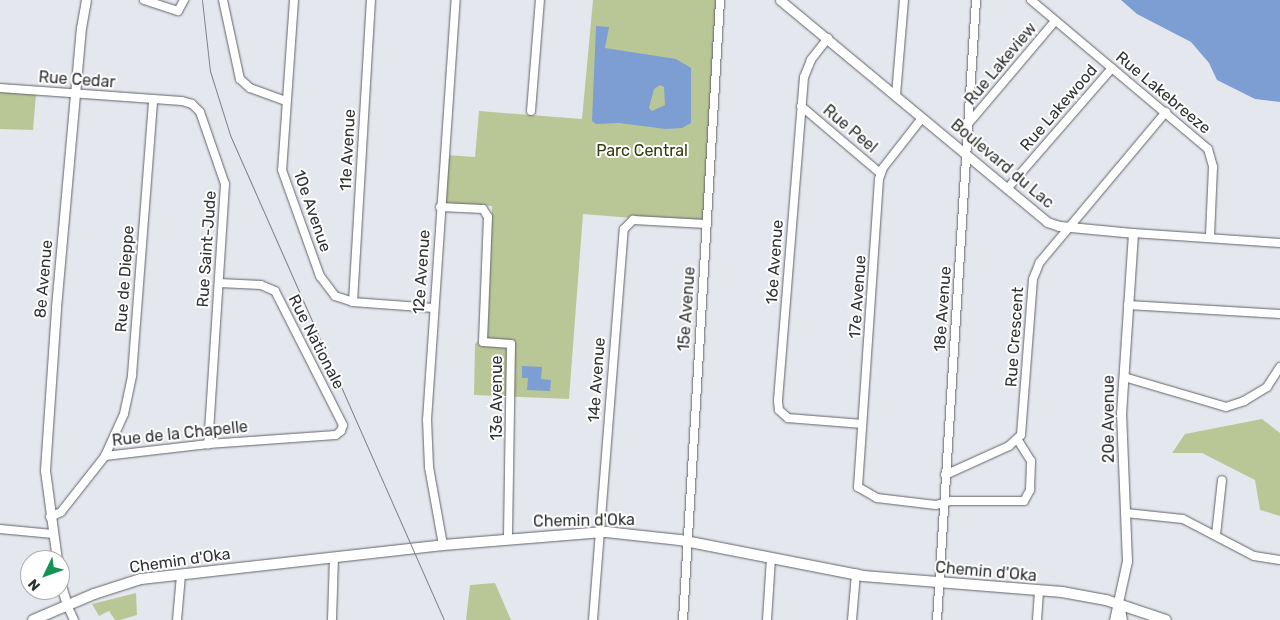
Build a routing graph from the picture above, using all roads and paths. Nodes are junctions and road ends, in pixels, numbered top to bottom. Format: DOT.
graph roads {
  1 [pos="86,0"];
  2 [pos="144,0"];
  3 [pos="184,0"];
  4 [pos="223,0"];
  5 [pos="294,0"];
  6 [pos="371,0"];
  7 [pos="456,0"];
  8 [pos="540,0"];
  9 [pos="720,0"];
  10 [pos="904,0"];
  11 [pos="976,0"];
  12 [pos="1031,0"];
  13 [pos="784,1"];
  14 [pos="1055,20"];
  15 [pos="828,38"];
  16 [pos="1112,68"];
  17 [pos="0,88"];
  18 [pos="75,94"];
  19 [pos="896,95"];
  20 [pos="153,100"];
  21 [pos="286,101"];
  22 [pos="802,106"];
  23 [pos="531,111"];
  24 [pos="1166,112"];
  25 [pos="922,118"];
  26 [pos="967,125"];
  27 [pos="967,155"];
  28 [pos="880,173"];
  29 [pos="1007,189"];
  30 [pos="440,207"];
  31 [pos="706,224"];
  32 [pos="1070,227"];
  33 [pos="1133,233"];
  34 [pos="1210,237"];
  35 [pos="1280,243"];
  36 [pos="219,283"];
  37 [pos="353,302"];
  38 [pos="1128,305"];
  39 [pos="433,308"];
  40 [pos="1280,314"];
  41 [pos="1280,367"];
  42 [pos="1124,377"];
  43 [pos="862,424"];
  44 [pos="341,431"];
  45 [pos="1018,440"];
  46 [pos="208,444"];
  47 [pos="105,456"];
  48 [pos="945,475"];
  49 [pos="1222,480"];
  50 [pos="944,503"];
  51 [pos="1126,513"];
  52 [pos="50,517"];
  53 [pos="0,530"];
  54 [pos="599,532"];
  55 [pos="52,534"];
  56 [pos="1216,535"];
  57 [pos="508,538"];
  58 [pos="688,541"];
  59 [pos="443,545"];
  60 [pos="55,550"];
  61 [pos="334,558"];
  62 [pos="771,558"];
  63 [pos="1280,560"];
  64 [pos="856,573"];
  65 [pos="181,575"];
  66 [pos="938,584"];
  67 [pos="1039,592"];
  68 [pos="65,600"];
  69 [pos="1119,604"];
  70 [pos="67,605"];
  71 [pos="33,620"];
  72 [pos="74,620"];
  73 [pos="177,620"];
  74 [pos="332,620"];
  75 [pos="593,620"];
  76 [pos="683,620"];
  77 [pos="767,620"];
  78 [pos="852,620"];
  79 [pos="937,620"];
  80 [pos="1036,620"];
  81 [pos="1114,620"];
  82 [pos="1122,620"];
  83 [pos="1166,620"];
  1 -- 18 [label="street, 8e Avenue"];
  2 -- 3 [label="street"];
  4 -- 21 [label="street"];
  5 -- 21 [label="street, 10e Avenue"];
  6 -- 37 [label="street, 11e Avenue"];
  7 -- 30 [label="street, 12e Avenue"];
  8 -- 23 [label="street"];
  9 -- 31 [label="street, 15e Avenue"];
  10 -- 19 [label="street"];
  11 -- 26 [label="street, 18e Avenue"];
  12 -- 14 [label="street, Rue Lakebreeze"];
  13 -- 15 [label="street, Boulevard du Lac"];
  14 -- 16 [label="street, Rue Lakebreeze"];
  14 -- 26 [label="street, Rue Lakeview"];
  15 -- 19 [label="street, Boulevard du Lac"];
  15 -- 22 [label="street, 16e Avenue"];
  16 -- 24 [label="street, Rue Lakebreeze"];
  16 -- 29 [label="street, Rue Lakewood"];
  17 -- 18 [label="street, Rue Cedar"];
  18 -- 20 [label="street, Rue Cedar"];
  18 -- 52 [label="street, 8e Avenue"];
  19 -- 25 [label="street, Boulevard du Lac"];
  20 -- 36 [label="street, Rue Saint-Jude"];
  20 -- 47 [label="street, Rue de Dieppe"];
  21 -- 37 [label="street, 10e Avenue"];
  22 -- 28 [label="street, Rue Peel"];
  22 -- 43 [label="street, 16e Avenue"];
  24 -- 32 [label="street, Rue Crescent"];
  24 -- 34 [label="street, Rue Lakebreeze"];
  25 -- 27 [label="street, Boulevard du Lac"];
  25 -- 28 [label="street"];
  26 -- 27 [label="street, 18e Avenue"];
  27 -- 29 [label="street, Boulevard du Lac"];
  27 -- 48 [label="street, 18e Avenue"];
  28 -- 43 [label="street, 17e Avenue"];
  29 -- 32 [label="street, Boulevard du Lac"];
  30 -- 39 [label="street, 12e Avenue"];
  30 -- 57 [label="street, 13e Avenue"];
  31 -- 54 [label="street, 14e Avenue"];
  31 -- 58 [label="street, 15e Avenue"];
  32 -- 33 [label="street, Boulevard du Lac"];
  32 -- 45 [label="street, Rue Crescent"];
  33 -- 34 [label="street, Boulevard du Lac"];
  33 -- 38 [label="street, 20e Avenue"];
  34 -- 35 [label="street, Boulevard du Lac"];
  36 -- 44 [label="street, Rue Nationale"];
  36 -- 46 [label="street, Rue Saint-Jude"];
  37 -- 39 [label="street, 10e Avenue"];
  38 -- 40 [label="street"];
  38 -- 42 [label="street, 20e Avenue"];
  39 -- 59 [label="street, 12e Avenue"];
  41 -- 42 [label="street"];
  42 -- 51 [label="street, 20e Avenue"];
  43 -- 50 [label="street, 17e Avenue"];
  44 -- 46 [label="street, Rue de la Chapelle"];
  45 -- 48 [label="street"];
  45 -- 50 [label="street"];
  46 -- 47 [label="street, Rue de la Chapelle"];
  47 -- 52 [label="street, Rue de la Chapelle"];
  48 -- 50 [label="street, 18e Avenue"];
  49 -- 56 [label="street"];
  50 -- 66 [label="street, 18e Avenue"];
  51 -- 56 [label="street"];
  51 -- 69 [label="street, 20e Avenue"];
  52 -- 55 [label="street, 8e Avenue"];
  53 -- 55 [label="street"];
  54 -- 57 [label="main road, Chemin d'Oka"];
  54 -- 58 [label="main road, Chemin d'Oka"];
  54 -- 75 [label="street, 14e Avenue"];
  55 -- 60 [label="street, 8e Avenue"];
  56 -- 63 [label="street"];
  57 -- 59 [label="main road, Chemin d'Oka"];
  58 -- 62 [label="main road, Chemin d'Oka"];
  58 -- 76 [label="street, 15e Avenue"];
  59 -- 61 [label="main road, Chemin d'Oka"];
  61 -- 65 [label="main road, Chemin d'Oka"];
  61 -- 74 [label="street"];
  62 -- 64 [label="main road, Chemin d'Oka"];
  62 -- 77 [label="street"];
  64 -- 66 [label="main road, Chemin d'Oka"];
  64 -- 78 [label="street"];
  65 -- 70 [label="main road, Chemin d'Oka"];
  65 -- 73 [label="street"];
  66 -- 67 [label="main road, Chemin d'Oka"];
  66 -- 79 [label="street, 18e Avenue"];
  67 -- 69 [label="main road, Chemin d'Oka"];
  67 -- 80 [label="street"];
  68 -- 70 [label="street"];
  69 -- 81 [label="street, 20e Avenue"];
  69 -- 82 [label="street, 20e Avenue"];
  69 -- 83 [label="main road, Chemin d'Oka"];
  70 -- 71 [label="main road, Chemin d'Oka"];
  70 -- 72 [label="street"];
}
